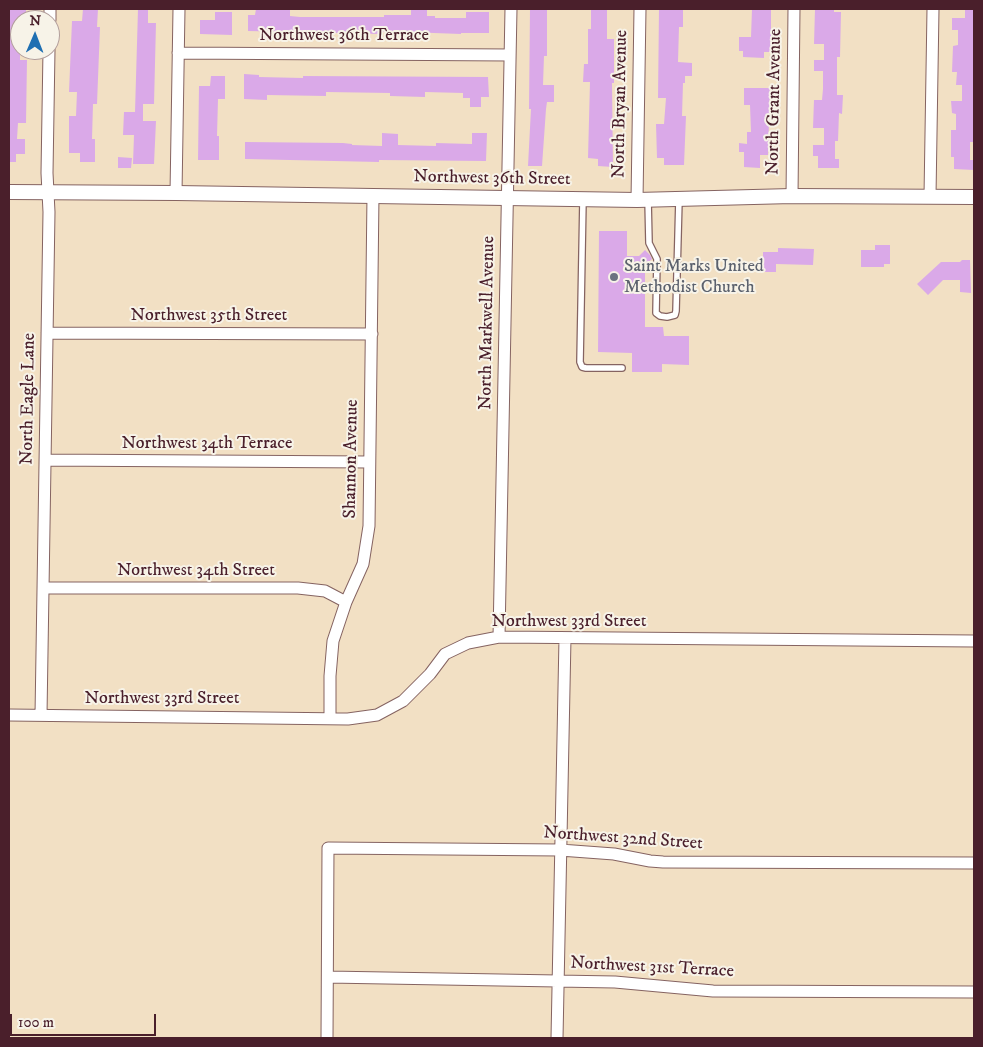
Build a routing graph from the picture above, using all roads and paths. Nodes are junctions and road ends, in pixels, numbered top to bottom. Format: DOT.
graph roads {
  1 [pos="179,9"];
  2 [pos="511,9"];
  3 [pos="640,9"];
  4 [pos="794,9"];
  5 [pos="933,9"];
  6 [pos="178,53"];
  7 [pos="510,54"];
  8 [pos="49,60"];
  9 [pos="9,192"];
  10 [pos="176,193"];
  11 [pos="48,194"];
  12 [pos="373,195"];
  13 [pos="792,196"];
  14 [pos="930,196"];
  15 [pos="974,197"];
  16 [pos="508,198"];
  17 [pos="679,198"];
  18 [pos="583,199"];
  19 [pos="642,200"];
  20 [pos="47,333"];
  21 [pos="372,334"];
  22 [pos="622,368"];
  23 [pos="45,460"];
  24 [pos="369,462"];
  25 [pos="43,588"];
  26 [pos="346,602"];
  27 [pos="499,637"];
  28 [pos="565,638"];
  29 [pos="974,642"];
  30 [pos="9,715"];
  31 [pos="41,715"];
  32 [pos="330,718"];
  33 [pos="560,850"];
  34 [pos="974,863"];
  35 [pos="328,977"];
  36 [pos="559,980"];
  37 [pos="974,992"];
  38 [pos="327,1038"];
  39 [pos="557,1038"];
  1 -- 6 [label="street"];
  2 -- 7 [label="street, North Markwell Avenue"];
  3 -- 19 [label="street, North Bryan Avenue"];
  4 -- 13 [label="street, North Grant Avenue"];
  5 -- 14 [label="street"];
  6 -- 7 [label="street, Northwest 36th Terrace"];
  6 -- 10 [label="street"];
  7 -- 16 [label="street, North Markwell Avenue"];
  8 -- 11 [label="street, North Eagle Lane"];
  9 -- 11 [label="street, Northwest 36th Street"];
  10 -- 11 [label="street, Northwest 36th Street"];
  10 -- 12 [label="street, Northwest 36th Street"];
  11 -- 20 [label="street, North Eagle Lane"];
  12 -- 16 [label="street, Northwest 36th Street"];
  12 -- 21 [label="street, Shannon Avenue"];
  13 -- 14 [label="street, Northwest 36th Street"];
  13 -- 17 [label="street, Northwest 36th Street"];
  14 -- 15 [label="street, Northwest 36th Street"];
  16 -- 18 [label="street, Northwest 36th Street"];
  16 -- 27 [label="street, North Markwell Avenue"];
  17 -- 19 [label="street, Northwest 36th Street"];
  17 -- 19 [label="lane"];
  18 -- 19 [label="street, Northwest 36th Street"];
  18 -- 22 [label="lane"];
  20 -- 21 [label="street, Northwest 35th Street"];
  20 -- 23 [label="street, North Eagle Lane"];
  21 -- 24 [label="street, Shannon Avenue"];
  23 -- 24 [label="street, Northwest 34th Terrace"];
  23 -- 25 [label="street, North Eagle Lane"];
  24 -- 26 [label="street, Shannon Avenue"];
  25 -- 26 [label="street, Northwest 34th Street"];
  25 -- 31 [label="street, North Eagle Lane"];
  26 -- 32 [label="street, Shannon Avenue"];
  27 -- 28 [label="street, Northwest 33rd Street"];
  27 -- 32 [label="street, Northwest 33rd Street"];
  28 -- 29 [label="street, Northwest 33rd Street"];
  28 -- 33 [label="street"];
  30 -- 31 [label="street"];
  31 -- 32 [label="street, Northwest 33rd Street"];
  33 -- 34 [label="street, Northwest 32nd Street"];
  33 -- 35 [label="street, Northwest 32nd Street"];
  33 -- 36 [label="street"];
  35 -- 36 [label="street, Northwest 31st Terrace"];
  35 -- 38 [label="street"];
  36 -- 37 [label="street, Northwest 31st Terrace"];
  36 -- 39 [label="street"];
}
